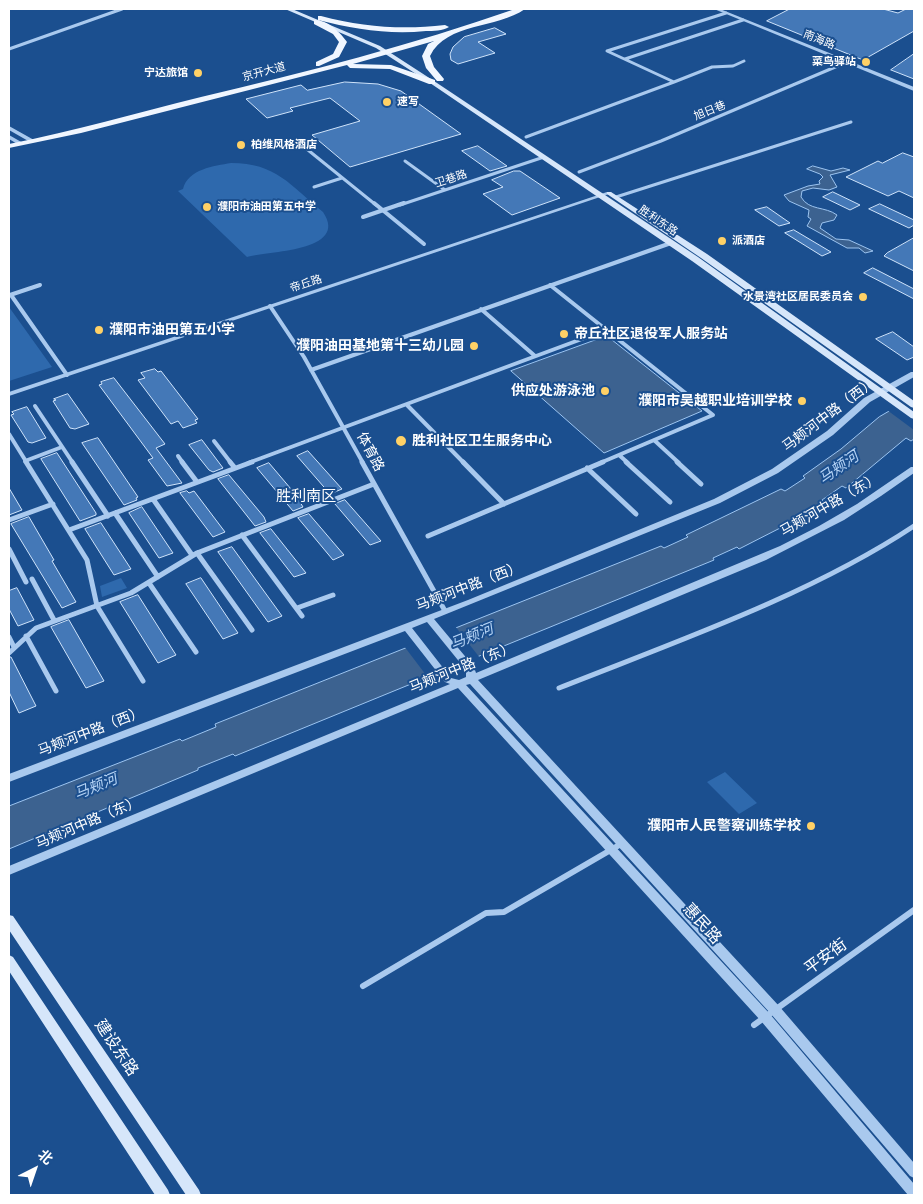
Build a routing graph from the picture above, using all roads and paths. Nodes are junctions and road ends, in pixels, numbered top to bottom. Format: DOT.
graph roads {
  1 [pos="122,9"];
  2 [pos="288,9"];
  3 [pos="299,9"];
  4 [pos="504,9"];
  5 [pos="521,9"];
  6 [pos="716,9"];
  7 [pos="726,13"];
  8 [pos="317,19"];
  9 [pos="742,20"];
  10 [pos="455,26"];
  11 [pos="466,28"];
  12 [pos="385,48"];
  13 [pos="9,49"];
  14 [pos="625,59"];
  15 [pos="744,61"];
  16 [pos="847,62"];
  17 [pos="317,67"];
  18 [pos="436,81"];
  19 [pos="674,82"];
  20 [pos="914,89"];
  21 [pos="851,122"];
  22 [pos="9,128"];
  23 [pos="526,137"];
  24 [pos="17,141"];
  25 [pos="303,146"];
  26 [pos="544,157"];
  27 [pos="405,161"];
  28 [pos="579,172"];
  29 [pos="342,178"];
  30 [pos="314,187"];
  31 [pos="445,190"];
  32 [pos="601,195"];
  33 [pos="613,195"];
  34 [pos="382,211"];
  35 [pos="363,217"];
  36 [pos="671,242"];
  37 [pos="424,244"];
  38 [pos="550,285"];
  39 [pos="40,286"];
  40 [pos="10,295"];
  41 [pos="270,306"];
  42 [pos="481,309"];
  43 [pos="606,330"];
  44 [pos="535,356"];
  45 [pos="311,370"];
  46 [pos="914,374"];
  47 [pos="67,375"];
  48 [pos="892,389"];
  49 [pos="9,394"];
  50 [pos="884,394"];
  51 [pos="407,405"];
  52 [pos="914,405"];
  53 [pos="35,406"];
  54 [pos="914,416"];
  55 [pos="344,428"];
  56 [pos="9,434"];
  57 [pos="654,440"];
  58 [pos="214,441"];
  59 [pos="15,444"];
  60 [pos="9,446"];
  61 [pos="62,447"];
  62 [pos="618,455"];
  63 [pos="178,456"];
  64 [pos="25,461"];
  65 [pos="235,468"];
  66 [pos="587,468"];
  67 [pos="914,468"];
  68 [pos="198,482"];
  69 [pos="374,484"];
  70 [pos="701,484"];
  71 [pos="153,499"];
  72 [pos="670,502"];
  73 [pos="53,504"];
  74 [pos="504,504"];
  75 [pos="115,513"];
  76 [pos="636,514"];
  77 [pos="108,516"];
  78 [pos="9,520"];
  79 [pos="914,526"];
  80 [pos="69,530"];
  81 [pos="242,535"];
  82 [pos="428,536"];
  83 [pos="9,549"];
  84 [pos="194,554"];
  85 [pos="158,576"];
  86 [pos="149,583"];
  87 [pos="334,595"];
  88 [pos="97,606"];
  89 [pos="297,608"];
  90 [pos="446,611"];
  91 [pos="302,616"];
  92 [pos="54,620"];
  93 [pos="429,620"];
  94 [pos="408,629"];
  95 [pos="252,630"];
  96 [pos="26,636"];
  97 [pos="9,637"];
  98 [pos="14,647"];
  99 [pos="196,652"];
  100 [pos="9,654"];
  101 [pos="471,674"];
  102 [pos="143,681"];
  103 [pos="460,684"];
  104 [pos="559,688"];
  105 [pos="56,691"];
  106 [pos="9,778"];
  107 [pos="616,846"];
  108 [pos="9,871"];
  109 [pos="914,910"];
  110 [pos="9,920"];
  111 [pos="9,961"];
  112 [pos="364,986"];
  113 [pos="775,1010"];
  114 [pos="765,1017"];
  115 [pos="754,1025"];
  116 [pos="914,1172"];
  117 [pos="914,1193"];
  118 [pos="164,1195"];
  119 [pos="194,1195"];
  1 -- 13 [label="street"];
  2 -- 8 [label="main road"];
  3 -- 8 [label="main road"];
  4 -- 10 [label="main road, 京开大道"];
  5 -- 11 [label="main road, 京开大道"];
  6 -- 7 [label="street, 南海路"];
  7 -- 9 [label="street, 南海路"];
  7 -- 14 [label="street"];
  8 -- 10 [label="main road"];
  8 -- 12 [label="main road, 胜利东路"];
  8 -- 17 [label="main road"];
  9 -- 14 [label="street"];
  9 -- 16 [label="street, 南海路"];
  10 -- 12 [label="main road, 京开大道"];
  11 -- 12 [label="main road, 京开大道"];
  11 -- 18 [label="main road"];
  12 -- 17 [label="main road, 京开大道"];
  12 -- 18 [label="main road, 胜利东路"];
  14 -- 19 [label="street"];
  15 -- 19 [label="street"];
  16 -- 20 [label="street, 南海路"];
  16 -- 28 [label="street, 旭日巷"];
  17 -- 18 [label="main road"];
  17 -- 24 [label="main road, 京开大道"];
  18 -- 23 [label="main road, 胜利东路"];
  18 -- 26 [label="main road, 胜利东路"];
  19 -- 23 [label="street"];
  21 -- 33 [label="street"];
  22 -- 24 [label="street"];
  23 -- 28 [label="main road, 胜利东路"];
  25 -- 29 [label="street"];
  26 -- 31 [label="street, 卫巷路"];
  26 -- 32 [label="main road, 胜利东路"];
  27 -- 31 [label="street"];
  28 -- 33 [label="main road, 胜利东路"];
  29 -- 30 [label="street"];
  29 -- 34 [label="street"];
  31 -- 34 [label="street, 卫巷路"];
  32 -- 33 [label="street, 帝丘路"];
  32 -- 36 [label="main road, 胜利东路"];
  32 -- 41 [label="street, 帝丘路"];
  33 -- 48 [label="main road, 胜利东路"];
  34 -- 35 [label="street, 卫巷路"];
  34 -- 37 [label="street"];
  36 -- 38 [label="street"];
  36 -- 50 [label="main road, 胜利东路"];
  38 -- 42 [label="street"];
  38 -- 43 [label="street"];
  39 -- 40 [label="street"];
  40 -- 47 [label="street"];
  41 -- 45 [label="street, 体育路"];
  41 -- 47 [label="street, 帝丘路"];
  42 -- 44 [label="street"];
  42 -- 45 [label="street"];
  43 -- 44 [label="street"];
  43 -- 57 [label="street"];
  44 -- 51 [label="street"];
  45 -- 55 [label="street, 体育路"];
  46 -- 48 [label="street, 马颊河中路（西）"];
  47 -- 49 [label="street, 帝丘路"];
  48 -- 50 [label="street, 马颊河中路（西）"];
  48 -- 52 [label="main road, 胜利东路"];
  50 -- 54 [label="main road, 胜利东路"];
  50 -- 90 [label="street, 马颊河中路（西）"];
  51 -- 55 [label="street"];
  51 -- 74 [label="street"];
  53 -- 61 [label="street"];
  55 -- 65 [label="street"];
  55 -- 69 [label="street, 体育路"];
  56 -- 59 [label="street"];
  57 -- 62 [label="street"];
  57 -- 70 [label="street"];
  58 -- 65 [label="street"];
  59 -- 60 [label="street"];
  59 -- 64 [label="street"];
  61 -- 64 [label="street"];
  61 -- 77 [label="street"];
  62 -- 66 [label="street"];
  62 -- 72 [label="street"];
  63 -- 68 [label="street"];
  64 -- 73 [label="street"];
  65 -- 68 [label="street"];
  66 -- 74 [label="street"];
  66 -- 76 [label="street"];
  67 -- 101 [label="street, 马颊河中路（东）"];
  68 -- 71 [label="street"];
  69 -- 81 [label="street"];
  69 -- 90 [label="street, 体育路"];
  71 -- 75 [label="street"];
  71 -- 84 [label="street"];
  73 -- 78 [label="street"];
  73 -- 80 [label="street"];
  74 -- 82 [label="street"];
  75 -- 77 [label="street"];
  75 -- 85 [label="street"];
  77 -- 80 [label="street"];
  79 -- 104 [label="street"];
  80 -- 88 [label="street"];
  81 -- 84 [label="street"];
  81 -- 89 [label="street"];
  83 -- 92 [label="street"];
  84 -- 85 [label="street"];
  84 -- 95 [label="street"];
  85 -- 86 [label="street"];
  86 -- 88 [label="street"];
  86 -- 99 [label="street"];
  87 -- 89 [label="street"];
  88 -- 92 [label="street"];
  88 -- 102 [label="street"];
  89 -- 91 [label="street"];
  90 -- 93 [label="street, 马颊河中路（西）"];
  92 -- 96 [label="street"];
  93 -- 94 [label="street, 马颊河中路（西）"];
  93 -- 101 [label="street, 惠民路"];
  94 -- 103 [label="street"];
  94 -- 106 [label="street, 马颊河中路（西）"];
  96 -- 98 [label="street"];
  96 -- 105 [label="street"];
  97 -- 98 [label="street"];
  98 -- 100 [label="street"];
  101 -- 103 [label="street, 马颊河中路（东）"];
  101 -- 107 [label="street, 惠民路"];
  103 -- 107 [label="street, 惠民路"];
  103 -- 108 [label="street, 马颊河中路（东）"];
  107 -- 112 [label="street"];
  107 -- 113 [label="street, 惠民路"];
  107 -- 114 [label="street, 惠民路"];
  109 -- 113 [label="street, 平安街"];
  110 -- 119 [label="main road, 建设东路"];
  111 -- 118 [label="main road"];
  113 -- 114 [label="street, 平安街"];
  113 -- 116 [label="street, 惠民路"];
  114 -- 115 [label="street, 平安街"];
  114 -- 117 [label="street, 惠民路"];
}
